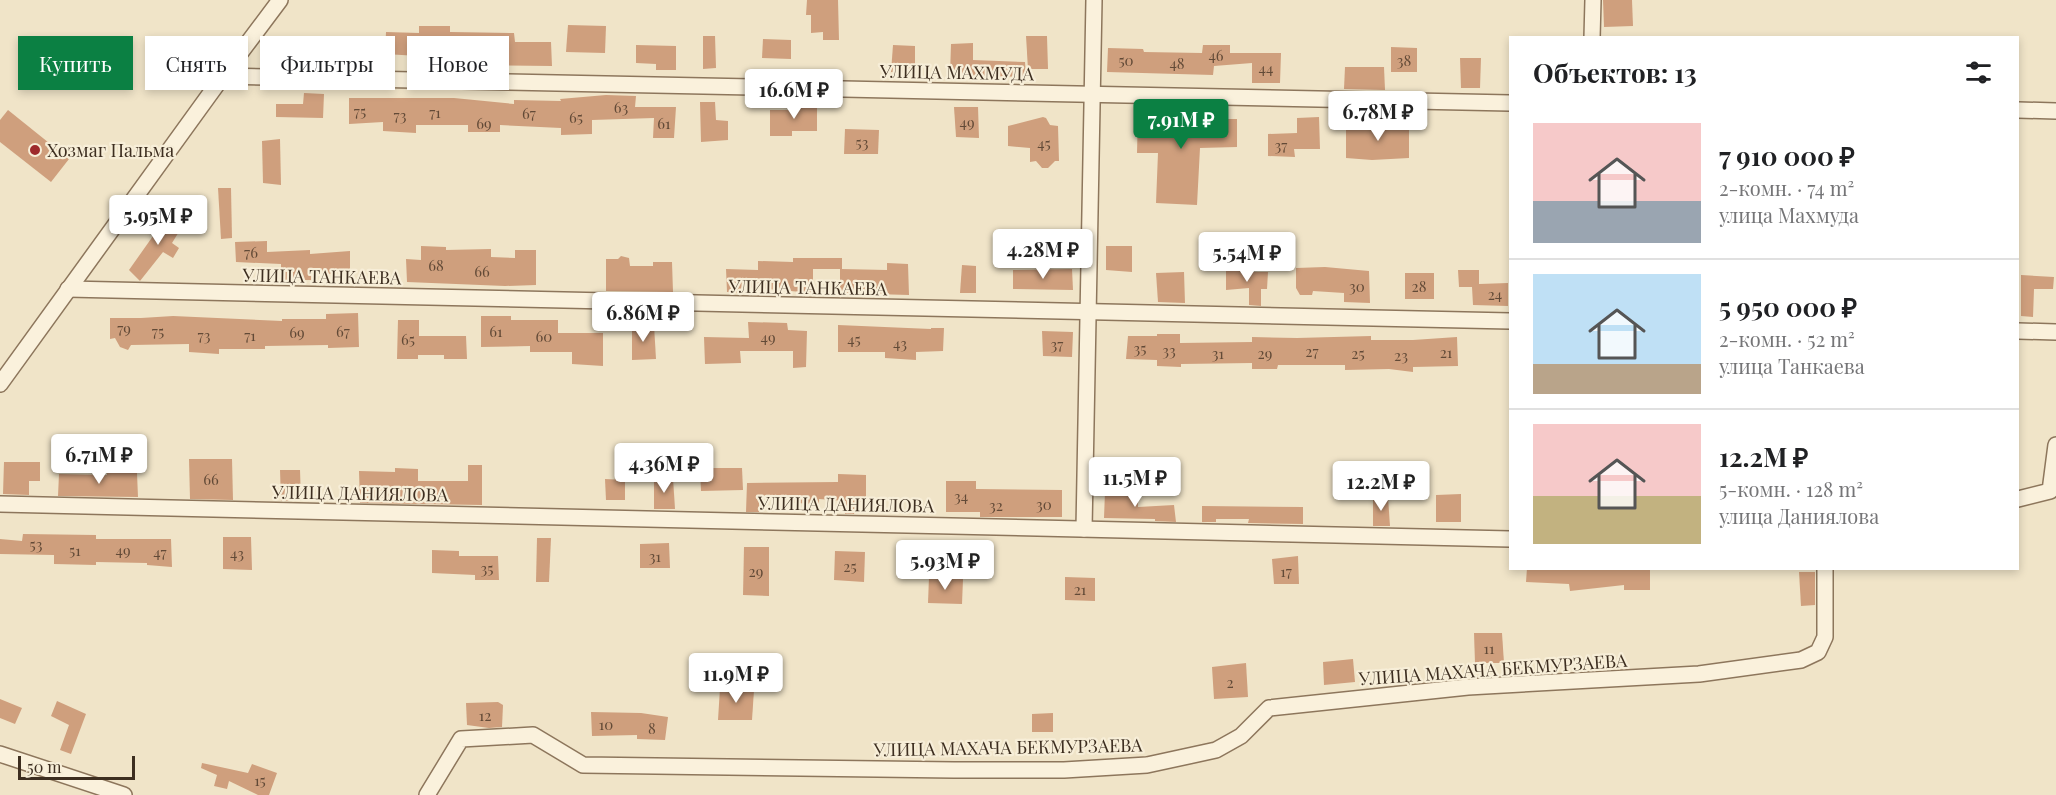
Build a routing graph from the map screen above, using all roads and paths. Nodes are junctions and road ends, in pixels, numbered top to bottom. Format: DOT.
graph roads {
  1 [pos="280,0"];
  2 [pos="1094,0"];
  3 [pos="1593,0"];
  4 [pos="1592,36"];
  5 [pos="248,42"];
  6 [pos="248,76"];
  7 [pos="212,90"];
  8 [pos="1092,94"];
  9 [pos="1509,103"];
  10 [pos="2019,110"];
  11 [pos="2056,111"];
  12 [pos="68,290"];
  13 [pos="1088,312"];
  14 [pos="1509,321"];
  15 [pos="2019,331"];
  16 [pos="2056,332"];
  17 [pos="0,384"];
  18 [pos="2056,445"];
  19 [pos="2019,499"];
  20 [pos="0,504"];
  21 [pos="1084,529"];
  22 [pos="1509,538"];
  23 [pos="1825,570"];
  24 [pos="0,754"];
  25 [pos="124,795"];
  26 [pos="428,795"];
  1 -- 5 [label="street"];
  2 -- 8 [label="street"];
  3 -- 4 [label="street"];
  6 -- 8 [label="street, УЛИЦА МАХМУДА"];
  7 -- 12 [label="street"];
  8 -- 9 [label="street, УЛИЦА МАХМУДА"];
  8 -- 13 [label="street"];
  10 -- 11 [label="street"];
  12 -- 13 [label="street, УЛИЦА ТАНКАЕВА"];
  12 -- 17 [label="street"];
  13 -- 14 [label="street, УЛИЦА ТАНКАЕВА"];
  13 -- 21 [label="street"];
  15 -- 16 [label="street"];
  18 -- 19 [label="street"];
  20 -- 21 [label="street, УЛИЦА ДАНИЯЛОВА"];
  21 -- 22 [label="street, УЛИЦА ДАНИЯЛОВА"];
  23 -- 26 [label="street, УЛИЦА МАХАЧА БЕКМУРЗАЕВА"];
  24 -- 25 [label="street"];
}
